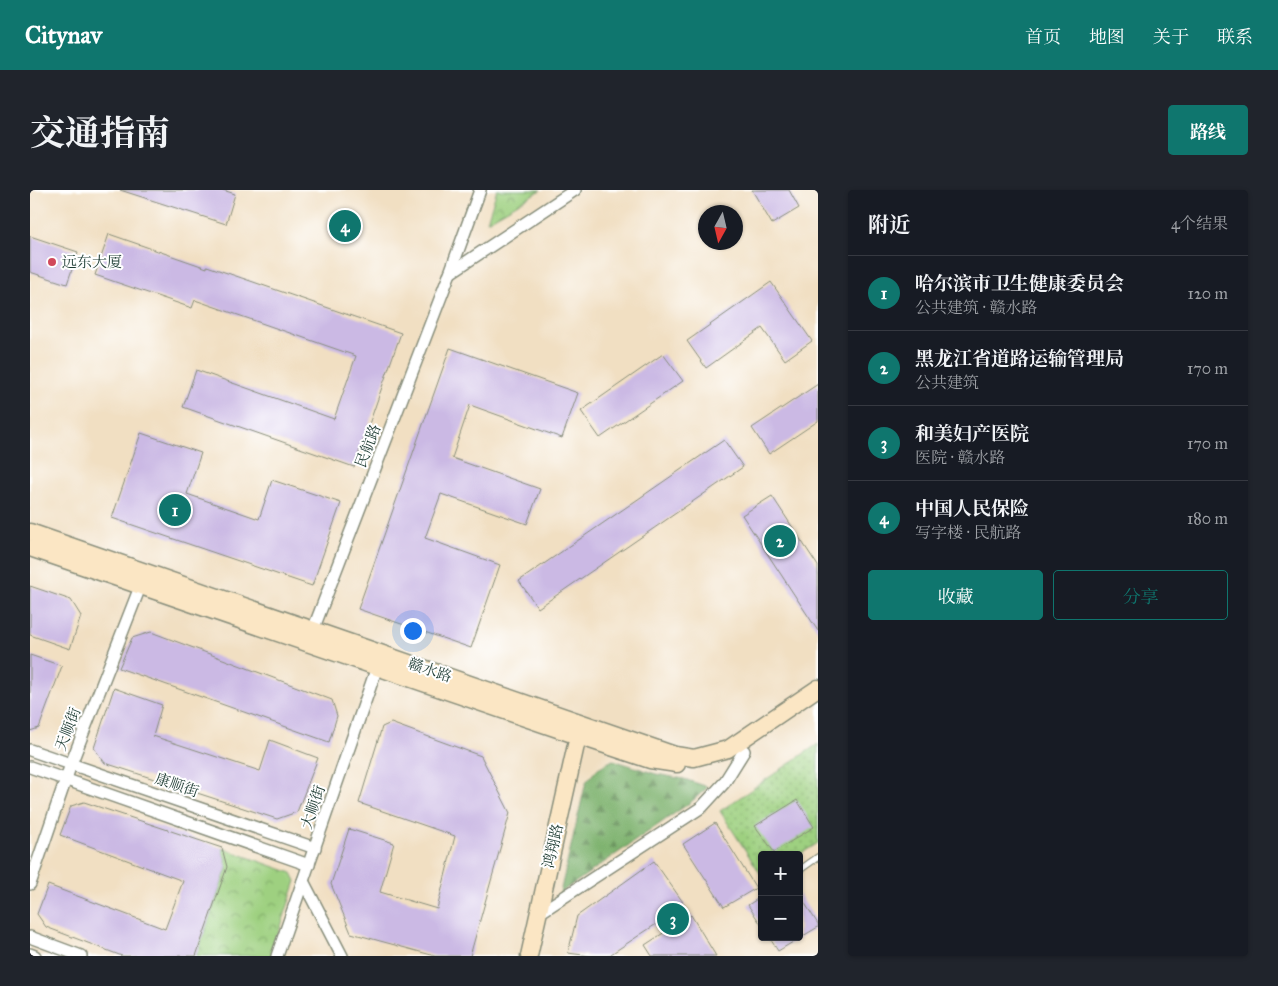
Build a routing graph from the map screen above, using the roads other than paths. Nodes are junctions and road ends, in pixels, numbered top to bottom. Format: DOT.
graph roads {
  1 [pos="480,190"];
  2 [pos="575,190"];
  3 [pos="450,273"];
  4 [pos="30,532"];
  5 [pos="30,548"];
  6 [pos="140,587"];
  7 [pos="313,630"];
  8 [pos="377,667"];
  9 [pos="818,688"];
  10 [pos="818,700"];
  11 [pos="578,736"];
  12 [pos="30,750"];
  13 [pos="744,751"];
  14 [pos="70,764"];
  15 [pos="30,767"];
  16 [pos="65,780"];
  17 [pos="315,848"];
  18 [pos="818,857"];
  19 [pos="309,865"];
  20 [pos="803,868"];
  21 [pos="303,881"];
  22 [pos="30,884"];
  23 [pos="538,914"];
  24 [pos="30,937"];
  25 [pos="30,954"];
  26 [pos="35,956"];
  27 [pos="81,956"];
  28 [pos="277,956"];
  29 [pos="342,956"];
  30 [pos="528,956"];
  1 -- 3 [label="street, 民航路"];
  2 -- 3 [label="street"];
  3 -- 7 [label="street, 民航路"];
  4 -- 7 [label="main road, 赣水路"];
  5 -- 6 [label="main road, 赣水路"];
  6 -- 8 [label="main road, 赣水路"];
  6 -- 14 [label="street, 天顺街"];
  7 -- 9 [label="main road, 赣水路"];
  8 -- 11 [label="main road, 赣水路"];
  8 -- 17 [label="street, 大顺街"];
  10 -- 13 [label="main road, 赣水路"];
  11 -- 13 [label="main road, 赣水路"];
  11 -- 23 [label="main road, 鸿翔路"];
  12 -- 14 [label="street, 康顺街"];
  13 -- 23 [label="street, 赣水路"];
  14 -- 16 [label="street, 天顺街"];
  14 -- 17 [label="street, 康顺街"];
  15 -- 16 [label="street"];
  16 -- 19 [label="street"];
  16 -- 22 [label="street, 天顺街"];
  17 -- 19 [label="street, 大顺街"];
  18 -- 20 [label="lane"];
  19 -- 21 [label="street, 大顺街"];
  21 -- 28 [label="street, 大顺街"];
  21 -- 29 [label="street"];
  23 -- 30 [label="main road, 鸿翔路"];
  24 -- 27 [label="street"];
  25 -- 26 [label="street"];
}
